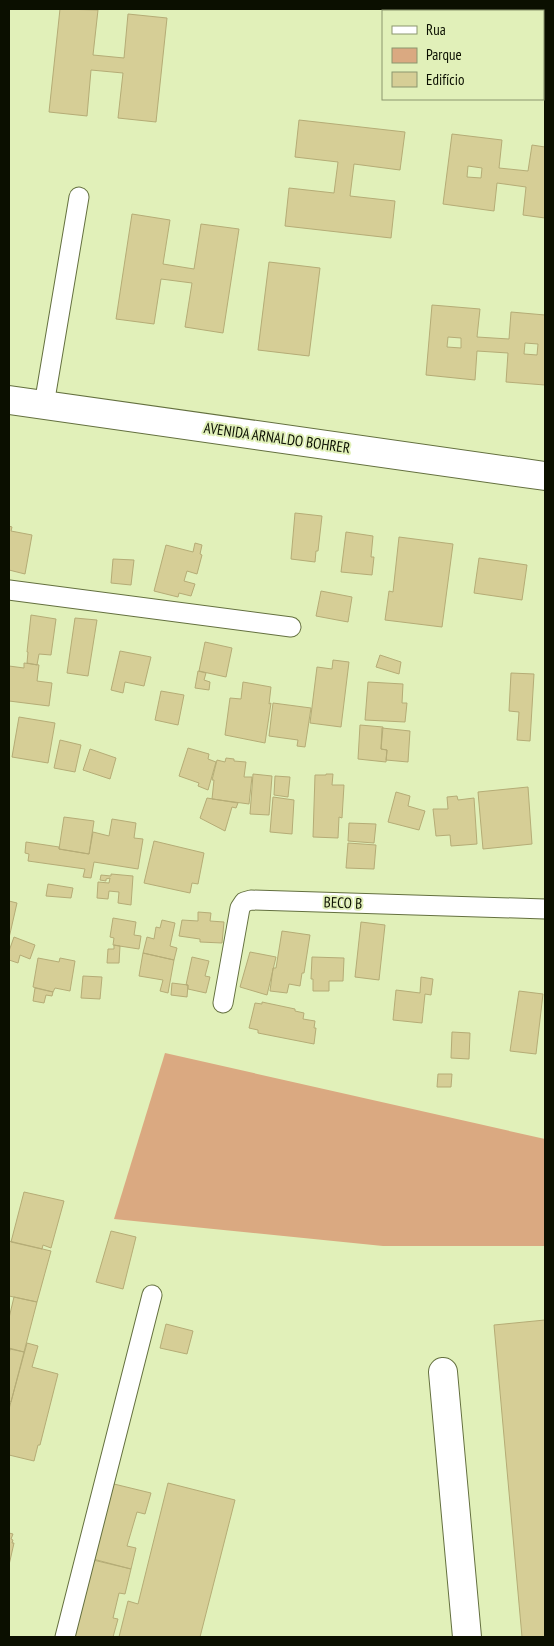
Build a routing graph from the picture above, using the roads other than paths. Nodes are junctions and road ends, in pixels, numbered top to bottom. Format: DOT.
graph roads {
  1 [pos="79,197"];
  2 [pos="9,400"];
  3 [pos="44,405"];
  4 [pos="545,476"];
  5 [pos="9,590"];
  6 [pos="291,627"];
  7 [pos="545,909"];
  8 [pos="223,1003"];
  9 [pos="152,1295"];
  10 [pos="443,1372"];
  11 [pos="65,1637"];
  12 [pos="467,1637"];
  1 -- 3 [label="lane"];
  2 -- 3 [label="street, AVENIDA ARNALDO BOHRER"];
  3 -- 4 [label="street, AVENIDA ARNALDO BOHRER"];
  5 -- 6 [label="lane"];
  7 -- 8 [label="lane, BECO B"];
  9 -- 11 [label="lane"];
  10 -- 12 [label="street"];
}
